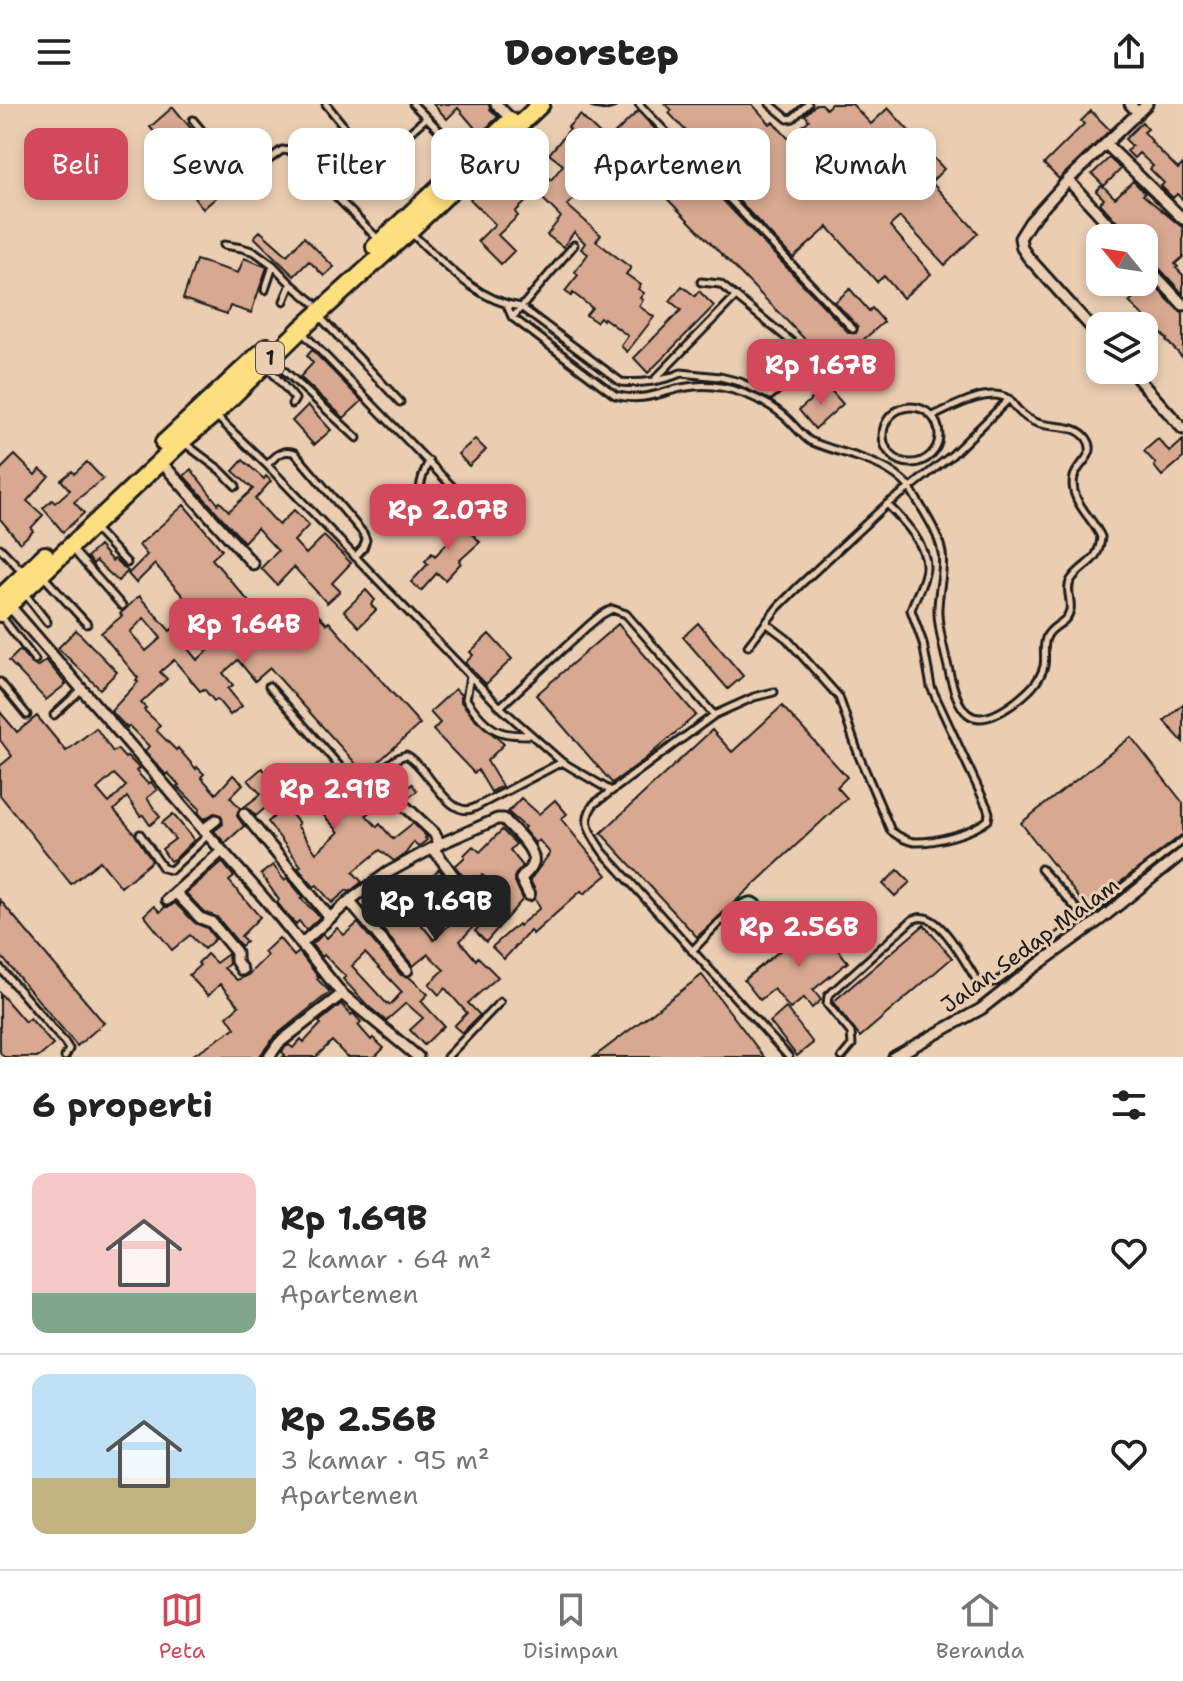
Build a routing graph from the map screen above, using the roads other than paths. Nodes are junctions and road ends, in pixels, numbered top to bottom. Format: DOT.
graph roads {
  1 [pos="326,104"];
  2 [pos="413,104"];
  3 [pos="496,104"];
  4 [pos="526,104"];
  5 [pos="541,104"];
  6 [pos="594,104"];
  7 [pos="613,104"];
  8 [pos="639,104"];
  9 [pos="770,104"];
  10 [pos="808,104"];
  11 [pos="1130,104"];
  12 [pos="1147,104"];
  13 [pos="1138,113"];
  14 [pos="426,118"];
  15 [pos="193,120"];
  16 [pos="511,126"];
  17 [pos="436,128"];
  18 [pos="508,128"];
  19 [pos="1106,144"];
  20 [pos="1068,180"];
  21 [pos="431,194"];
  22 [pos="442,200"];
  23 [pos="1183,219"];
  24 [pos="1108,224"];
  25 [pos="409,231"];
  26 [pos="381,242"];
  27 [pos="224,245"];
  28 [pos="574,245"];
  29 [pos="273,265"];
  30 [pos="1158,278"];
  31 [pos="701,282"];
  32 [pos="291,284"];
  33 [pos="265,290"];
  34 [pos="736,296"];
  35 [pos="284,301"];
  36 [pos="507,305"];
  37 [pos="1183,305"];
  38 [pos="521,307"];
  39 [pos="316,309"];
  40 [pos="512,317"];
  41 [pos="1086,321"];
  42 [pos="853,329"];
  43 [pos="300,330"];
  44 [pos="273,360"];
  45 [pos="655,380"];
  46 [pos="621,382"];
  47 [pos="1143,384"];
  48 [pos="615,395"];
  49 [pos="1009,399"];
  50 [pos="400,402"];
  51 [pos="292,404"];
  52 [pos="214,414"];
  53 [pos="933,416"];
  54 [pos="1183,429"];
  55 [pos="357,438"];
  56 [pos="182,441"];
  57 [pos="429,461"];
  58 [pos="161,462"];
  59 [pos="267,465"];
  60 [pos="236,486"];
  61 [pos="910,488"];
  62 [pos="887,504"];
  63 [pos="476,511"];
  64 [pos="424,517"];
  65 [pos="93,526"];
  66 [pos="70,547"];
  67 [pos="0,548"];
  68 [pos="355,557"];
  69 [pos="127,563"];
  70 [pos="253,564"];
  71 [pos="32,573"];
  72 [pos="23,591"];
  73 [pos="122,606"];
  74 [pos="2,608"];
  75 [pos="47,622"];
  76 [pos="766,623"];
  77 [pos="87,624"];
  78 [pos="748,646"];
  79 [pos="35,660"];
  80 [pos="470,676"];
  81 [pos="0,682"];
  82 [pos="269,686"];
  83 [pos="81,689"];
  84 [pos="774,692"];
  85 [pos="500,707"];
  86 [pos="27,715"];
  87 [pos="54,715"];
  88 [pos="714,715"];
  89 [pos="531,735"];
  90 [pos="562,762"];
  91 [pos="611,791"];
  92 [pos="407,808"];
  93 [pos="244,814"];
  94 [pos="216,820"];
  95 [pos="205,833"];
  96 [pos="140,834"];
  97 [pos="1183,840"];
  98 [pos="436,846"];
  99 [pos="222,851"];
  100 [pos="1183,853"];
  101 [pos="1041,869"];
  102 [pos="176,893"];
  103 [pos="529,895"];
  104 [pos="167,900"];
  105 [pos="349,901"];
  106 [pos="480,912"];
  107 [pos="1084,917"];
  108 [pos="330,918"];
  109 [pos="784,932"];
  110 [pos="301,944"];
  111 [pos="692,951"];
  112 [pos="0,968"];
  113 [pos="242,970"];
  114 [pos="407,970"];
  115 [pos="342,994"];
  116 [pos="500,1002"];
  117 [pos="65,1057"];
  118 [pos="269,1057"];
  119 [pos="418,1057"];
  120 [pos="447,1057"];
  121 [pos="789,1057"];
  122 [pos="842,1057"];
  123 [pos="894,1057"];
  1 -- 14 [label="lane"];
  2 -- 14 [label="lane"];
  3 -- 16 [label="street"];
  4 -- 16 [label="highway, 1"];
  5 -- 16 [label="highway, 1"];
  6 -- 7 [label="lane"];
  8 -- 42 [label="lane"];
  9 -- 10 [label="lane"];
  11 -- 13 [label="street"];
  12 -- 13 [label="street"];
  13 -- 19 [label="street"];
  14 -- 17 [label="lane"];
  15 -- 26 [label="lane"];
  16 -- 18 [label="highway, 1"];
  19 -- 20 [label="street"];
  19 -- 23 [label="street"];
  20 -- 24 [label="street"];
  20 -- 41 [label="street"];
  21 -- 26 [label="highway, 1"];
  22 -- 25 [label="highway, 1"];
  25 -- 36 [label="lane"];
  25 -- 39 [label="highway, 1"];
  26 -- 39 [label="highway, 1"];
  27 -- 29 [label="lane"];
  28 -- 38 [label="lane"];
  29 -- 32 [label="lane"];
  29 -- 33 [label="lane"];
  30 -- 37 [label="street"];
  31 -- 34 [label="lane"];
  32 -- 35 [label="lane"];
  32 -- 39 [label="lane"];
  34 -- 45 [label="lane"];
  34 -- 45 [label="lane"];
  36 -- 38 [label="lane"];
  36 -- 40 [label="lane"];
  38 -- 40 [label="lane"];
  38 -- 46 [label="lane"];
  39 -- 43 [label="highway, 1"];
  39 -- 50 [label="lane"];
  39 -- 71 [label="highway, 1"];
  40 -- 48 [label="lane"];
  43 -- 44 [label="highway, 1"];
  43 -- 57 [label="lane"];
  44 -- 51 [label="lane"];
  44 -- 52 [label="highway, 1"];
  44 -- 55 [label="lane"];
  45 -- 46 [label="lane"];
  46 -- 48 [label="lane"];
  47 -- 54 [label="street"];
  48 -- 61 [label="lane"];
  49 -- 53 [label="lane"];
  49 -- 61 [label="lane"];
  49 -- 61 [label="lane"];
  52 -- 56 [label="highway, 1"];
  52 -- 59 [label="lane"];
  53 -- 53 [label="lane"];
  56 -- 58 [label="highway, 1"];
  56 -- 60 [label="lane"];
  57 -- 63 [label="lane"];
  57 -- 64 [label="lane"];
  58 -- 65 [label="highway, 1"];
  58 -- 70 [label="street"];
  59 -- 68 [label="lane"];
  59 -- 68 [label="lane"];
  61 -- 62 [label="lane"];
  62 -- 76 [label="lane"];
  62 -- 76 [label="lane"];
  65 -- 66 [label="highway, 1"];
  65 -- 69 [label="lane"];
  66 -- 71 [label="highway, 1"];
  66 -- 73 [label="lane"];
  67 -- 71 [label="lane"];
  68 -- 80 [label="lane"];
  71 -- 72 [label="highway, 1"];
  71 -- 74 [label="highway, 1"];
  71 -- 77 [label="lane"];
  72 -- 74 [label="highway, 1"];
  72 -- 75 [label="lane"];
  74 -- 79 [label="lane"];
  74 -- 83 [label="street"];
  76 -- 78 [label="lane"];
  80 -- 85 [label="lane"];
  80 -- 89 [label="lane"];
  81 -- 86 [label="lane"];
  82 -- 90 [label="lane"];
  83 -- 87 [label="lane"];
  83 -- 95 [label="street"];
  84 -- 88 [label="lane"];
  85 -- 88 [label="lane"];
  85 -- 89 [label="lane"];
  88 -- 91 [label="lane"];
  89 -- 90 [label="lane"];
  90 -- 91 [label="lane"];
  91 -- 111 [label="lane"];
  92 -- 98 [label="street"];
  93 -- 108 [label="street"];
  94 -- 95 [label="street"];
  95 -- 96 [label="lane"];
  95 -- 99 [label="street"];
  97 -- 107 [label="lane"];
  98 -- 103 [label="street"];
  98 -- 105 [label="street"];
  98 -- 106 [label="street"];
  99 -- 102 [label="street"];
  99 -- 110 [label="street"];
  100 -- 123 [label="street, Jalan Sedap Malam"];
  101 -- 107 [label="lane"];
  102 -- 104 [label="street"];
  102 -- 113 [label="street"];
  105 -- 108 [label="street"];
  105 -- 114 [label="street"];
  107 -- 122 [label="lane"];
  108 -- 110 [label="street"];
  109 -- 111 [label="lane"];
  110 -- 115 [label="street"];
  111 -- 121 [label="lane"];
  112 -- 117 [label="lane"];
  115 -- 118 [label="street"];
  115 -- 119 [label="street"];
  116 -- 120 [label="lane"];
}
